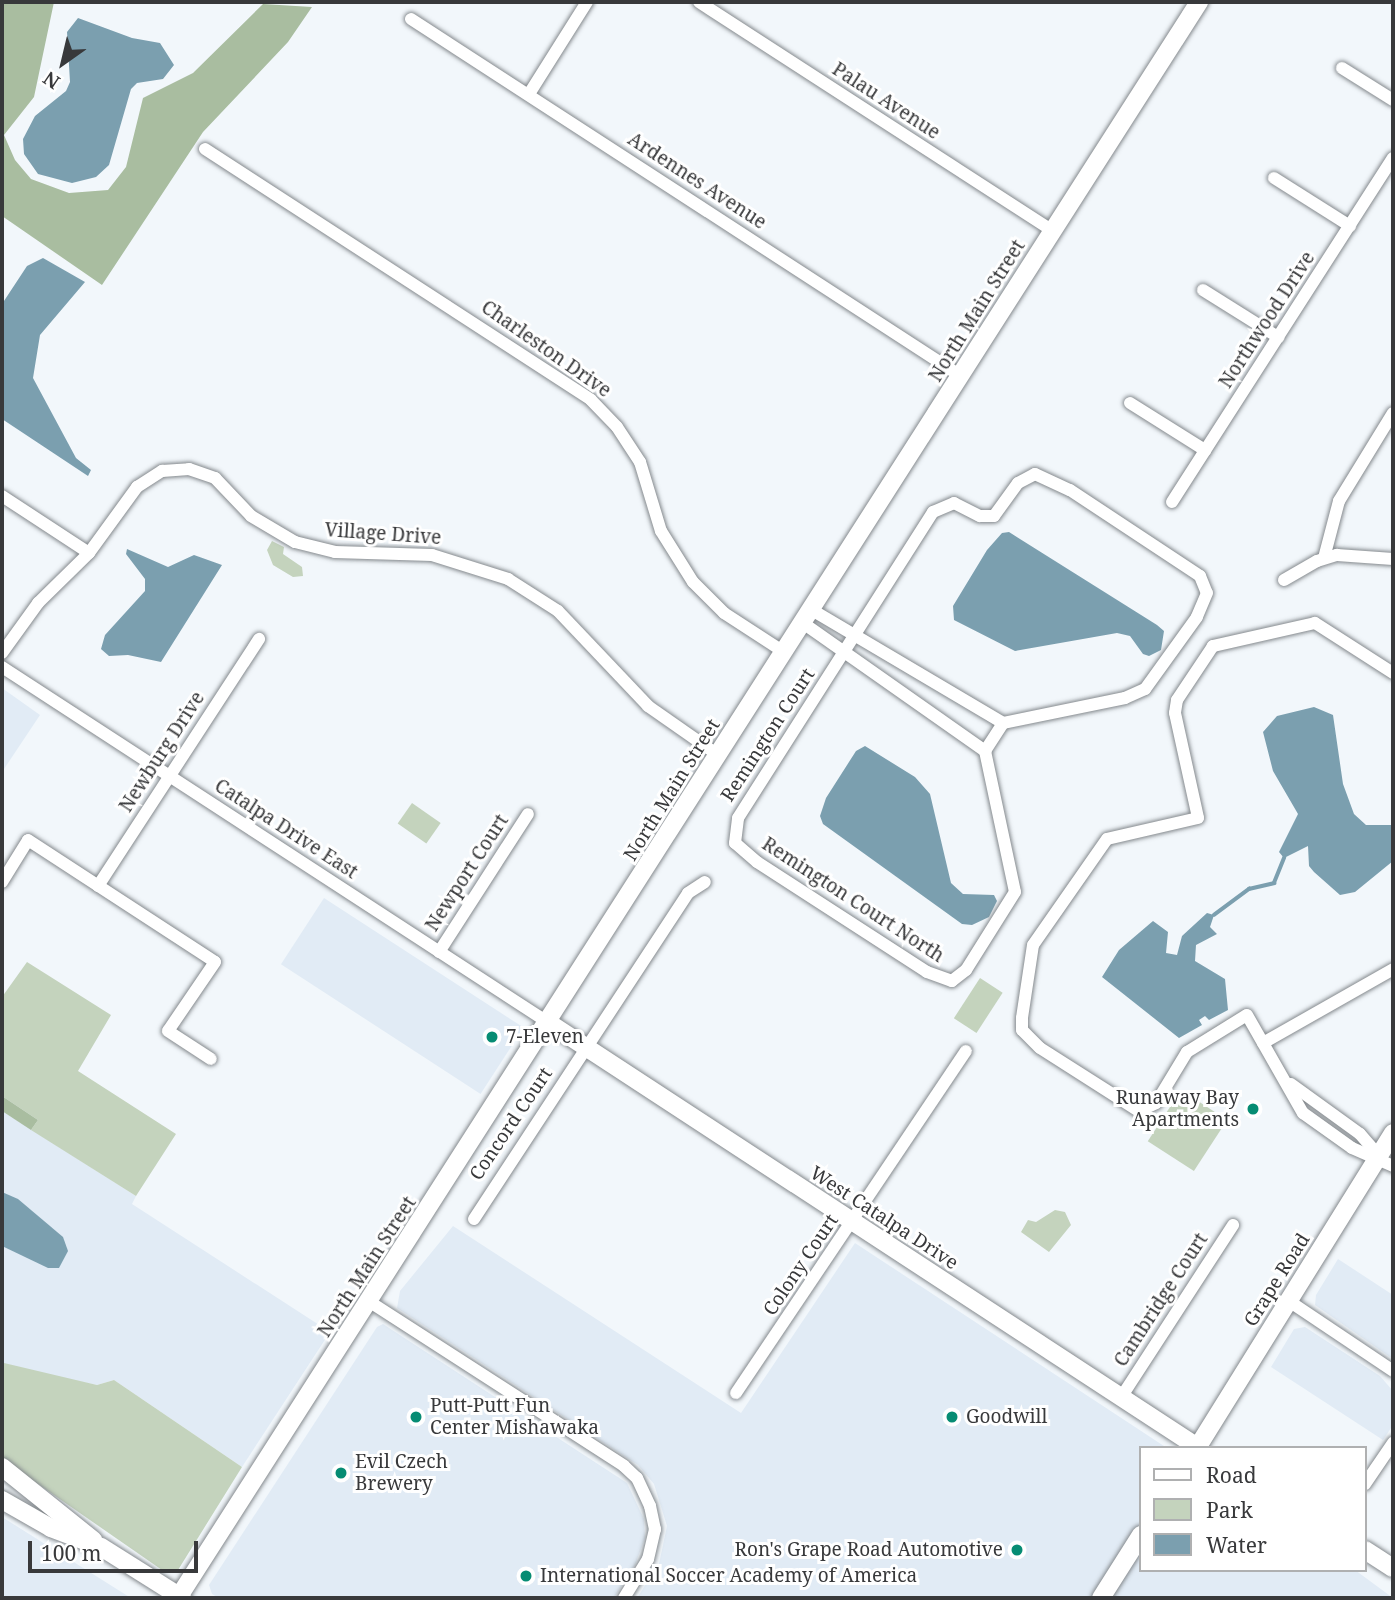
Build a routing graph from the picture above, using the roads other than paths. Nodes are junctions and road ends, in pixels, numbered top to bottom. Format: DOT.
graph roads {
  1 [pos="587,2"];
  2 [pos="699,2"];
  3 [pos="1195,3"];
  4 [pos="411,19"];
  5 [pos="1342,68"];
  6 [pos="529,94"];
  7 [pos="1393,100"];
  8 [pos="205,149"];
  9 [pos="1393,159"];
  10 [pos="1274,178"];
  11 [pos="1350,226"];
  12 [pos="1052,231"];
  13 [pos="1203,290"];
  14 [pos="1278,337"];
  15 [pos="961,376"];
  16 [pos="1130,403"];
  17 [pos="1393,413"];
  18 [pos="1205,450"];
  19 [pos="2,496"];
  20 [pos="1172,502"];
  21 [pos="89,553"];
  22 [pos="1324,558"];
  23 [pos="1393,559"];
  24 [pos="1284,580"];
  25 [pos="807,617"];
  26 [pos="854,637"];
  27 [pos="259,639"];
  28 [pos="845,651"];
  29 [pos="785,652"];
  30 [pos="2,653"];
  31 [pos="2,667"];
  32 [pos="1393,673"];
  33 [pos="1003,723"];
  34 [pos="985,751"];
  35 [pos="719,755"];
  36 [pos="169,776"];
  37 [pos="528,814"];
  38 [pos="736,843"];
  39 [pos="2,882"];
  40 [pos="705,882"];
  41 [pos="98,886"];
  42 [pos="439,952"];
  43 [pos="1393,969"];
  44 [pos="549,1023"];
  45 [pos="1263,1043"];
  46 [pos="586,1048"];
  47 [pos="966,1051"];
  48 [pos="211,1059"];
  49 [pos="1393,1133"];
  50 [pos="1386,1161"];
  51 [pos="474,1219"];
  52 [pos="852,1222"];
  53 [pos="1233,1226"];
  54 [pos="1289,1301"];
  55 [pos="370,1302"];
  56 [pos="1393,1371"];
  57 [pos="736,1393"];
  58 [pos="1122,1395"];
  59 [pos="1393,1443"];
  60 [pos="1197,1446"];
  61 [pos="1199,1446"];
  62 [pos="2,1467"];
  63 [pos="1367,1482"];
  64 [pos="2,1500"];
  65 [pos="1140,1537"];
  66 [pos="101,1547"];
  67 [pos="1367,1551"];
  68 [pos="1367,1565"];
  69 [pos="1393,1568"];
  70 [pos="1393,1582"];
  71 [pos="180,1598"];
  72 [pos="624,1598"];
  73 [pos="1101,1598"];
  1 -- 6 [label="street"];
  2 -- 12 [label="street, Palau Avenue"];
  3 -- 12 [label="main road, North Main Street"];
  4 -- 6 [label="street, Ardennes Avenue"];
  5 -- 7 [label="street"];
  6 -- 15 [label="street, Ardennes Avenue"];
  8 -- 29 [label="street, Charleston Drive"];
  9 -- 11 [label="street, Northwood Drive"];
  10 -- 11 [label="street"];
  11 -- 14 [label="street, Northwood Drive"];
  12 -- 15 [label="main road, North Main Street"];
  13 -- 14 [label="street"];
  14 -- 18 [label="street, Northwood Drive"];
  15 -- 25 [label="main road, North Main Street"];
  16 -- 18 [label="street"];
  17 -- 22 [label="street"];
  18 -- 20 [label="street, Northwood Drive"];
  19 -- 21 [label="street"];
  21 -- 30 [label="street, Village Drive"];
  21 -- 35 [label="street, Village Drive"];
  22 -- 23 [label="street"];
  22 -- 24 [label="street"];
  25 -- 26 [label="street"];
  25 -- 28 [label="street"];
  25 -- 29 [label="main road, North Main Street"];
  26 -- 28 [label="street, Remington Court"];
  26 -- 33 [label="street"];
  26 -- 33 [label="street, Remington Court"];
  27 -- 36 [label="street, Newburg Drive"];
  28 -- 34 [label="street"];
  28 -- 38 [label="street, Remington Court"];
  29 -- 35 [label="main road, North Main Street"];
  31 -- 36 [label="street, Catalpa Drive East"];
  32 -- 45 [label="street"];
  33 -- 34 [label="street"];
  34 -- 38 [label="street, Remington Court North"];
  35 -- 44 [label="main road, North Main Street"];
  36 -- 41 [label="street, Newburg Drive"];
  36 -- 42 [label="street, Catalpa Drive East"];
  37 -- 42 [label="street, Newport Court"];
  39 -- 41 [label="street"];
  40 -- 46 [label="street, Concord Court"];
  41 -- 48 [label="street"];
  42 -- 44 [label="street, Catalpa Drive East"];
  43 -- 45 [label="street"];
  44 -- 46 [label="main road, West Catalpa Drive"];
  44 -- 55 [label="main road, North Main Street"];
  45 -- 50 [label="street"];
  46 -- 51 [label="street, Concord Court"];
  46 -- 52 [label="main road, West Catalpa Drive"];
  47 -- 52 [label="street, Colony Court"];
  49 -- 50 [label="main road, Grape Road"];
  50 -- 54 [label="main road, Grape Road"];
  52 -- 57 [label="street, Colony Court"];
  52 -- 58 [label="main road, West Catalpa Drive"];
  53 -- 58 [label="street, Cambridge Court"];
  54 -- 56 [label="street"];
  54 -- 61 [label="main road, Grape Road"];
  55 -- 71 [label="main road, North Main Street"];
  55 -- 72 [label="street"];
  58 -- 60 [label="main road, West Catalpa Drive"];
  59 -- 63 [label="street"];
  62 -- 66 [label="main road"];
  64 -- 66 [label="main road"];
  65 -- 73 [label="main road"];
  66 -- 71 [label="main road"];
  67 -- 69 [label="main road"];
  68 -- 70 [label="main road"];
}
